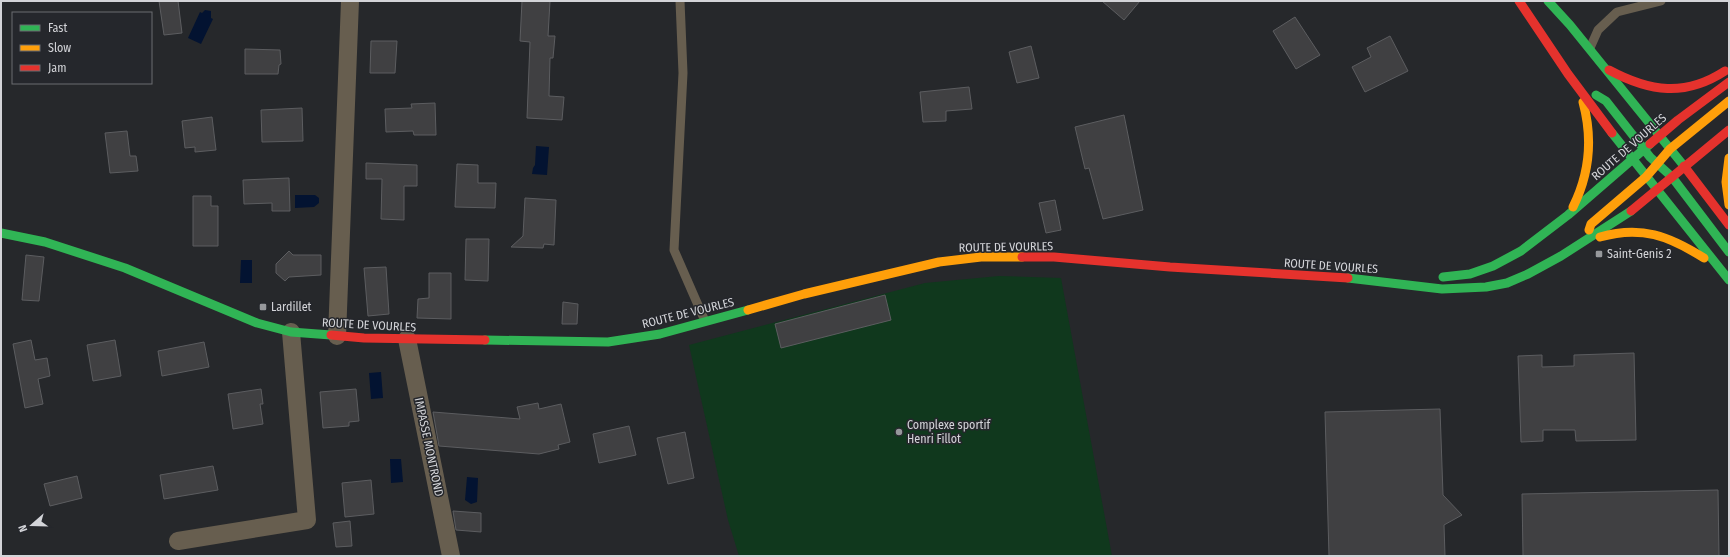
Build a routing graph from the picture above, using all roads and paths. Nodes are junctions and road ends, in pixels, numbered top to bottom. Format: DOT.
graph roads {
  1 [pos="350,1"];
  2 [pos="680,1"];
  3 [pos="1519,1"];
  4 [pos="1548,1"];
  5 [pos="1661,1"];
  6 [pos="1589,49"];
  7 [pos="1601,65"];
  8 [pos="1729,68"];
  9 [pos="1569,76"];
  10 [pos="1729,82"];
  11 [pos="1729,101"];
  12 [pos="1729,130"];
  13 [pos="1659,136"];
  14 [pos="1670,149"];
  15 [pos="1644,150"];
  16 [pos="1729,158"];
  17 [pos="1633,160"];
  18 [pos="1657,163"];
  19 [pos="1685,167"];
  20 [pos="1646,177"];
  21 [pos="1672,177"];
  22 [pos="1657,190"];
  23 [pos="1729,205"];
  24 [pos="1568,215"];
  25 [pos="1729,225"];
  26 [pos="1,233"];
  27 [pos="1582,244"];
  28 [pos="1729,252"];
  29 [pos="1719,268"];
  30 [pos="1729,280"];
  31 [pos="1391,283"];
  32 [pos="705,322"];
  33 [pos="291,332"];
  34 [pos="338,336"];
  35 [pos="406,339"];
  36 [pos="178,541"];
  37 [pos="451,556"];
  1 -- 34 [label="street"];
  2 -- 32 [label="lane"];
  3 -- 9 [label="street"];
  4 -- 6 [label="street"];
  5 -- 6 [label="lane"];
  6 -- 7 [label="street"];
  7 -- 8 [label="street"];
  7 -- 13 [label="street"];
  9 -- 15 [label="street"];
  9 -- 17 [label="street"];
  9 -- 24 [label="street"];
  10 -- 13 [label="street, ROUTE DE VOURLES"];
  11 -- 14 [label="street"];
  12 -- 19 [label="street, ROUTE DE VOURLES"];
  13 -- 14 [label="street"];
  13 -- 15 [label="street, ROUTE DE VOURLES"];
  13 -- 18 [label="street"];
  14 -- 18 [label="street"];
  14 -- 19 [label="street"];
  15 -- 17 [label="street, ROUTE DE VOURLES"];
  15 -- 18 [label="street"];
  16 -- 23 [label="street"];
  17 -- 18 [label="street"];
  17 -- 20 [label="street"];
  17 -- 24 [label="street, ROUTE DE VOURLES"];
  18 -- 19 [label="street"];
  18 -- 20 [label="street"];
  18 -- 21 [label="street"];
  18 -- 22 [label="street"];
  19 -- 21 [label="street, ROUTE DE VOURLES"];
  19 -- 25 [label="street"];
  20 -- 22 [label="street"];
  20 -- 27 [label="street"];
  21 -- 22 [label="street, ROUTE DE VOURLES"];
  21 -- 28 [label="street"];
  22 -- 27 [label="street, ROUTE DE VOURLES"];
  22 -- 29 [label="street"];
  24 -- 31 [label="street, ROUTE DE VOURLES"];
  26 -- 33 [label="street, ROUTE DE VOURLES"];
  27 -- 29 [label="street"];
  27 -- 31 [label="street, ROUTE DE VOURLES"];
  29 -- 30 [label="street"];
  31 -- 32 [label="street, ROUTE DE VOURLES"];
  32 -- 35 [label="street, ROUTE DE VOURLES"];
  33 -- 34 [label="street, ROUTE DE VOURLES"];
  33 -- 36 [label="street"];
  34 -- 35 [label="street, ROUTE DE VOURLES"];
  35 -- 37 [label="street, IMPASSE MONTROND"];
}
